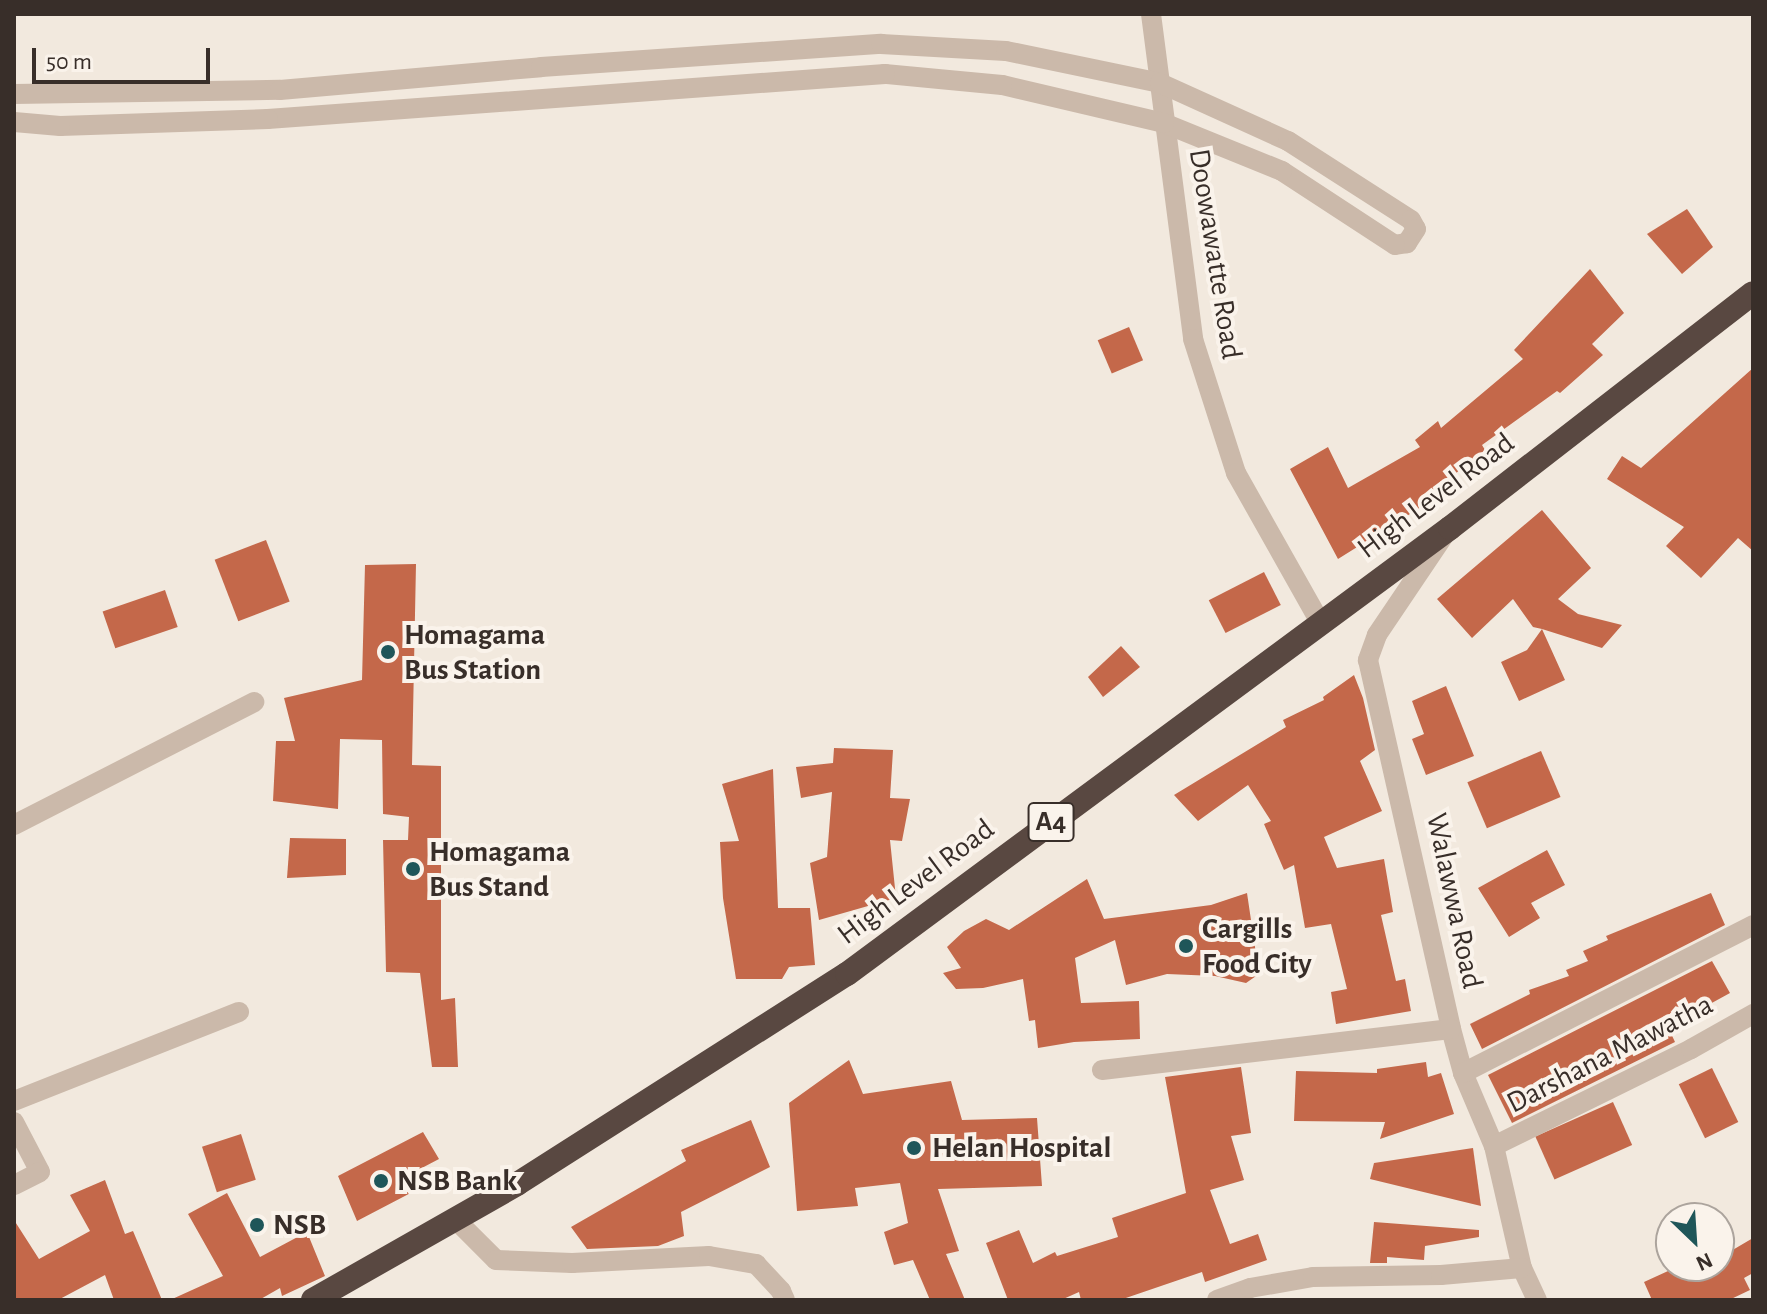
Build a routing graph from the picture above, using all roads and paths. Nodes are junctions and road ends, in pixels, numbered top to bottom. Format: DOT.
graph roads {
  1 [pos="1151,14"];
  2 [pos="1160,83"];
  3 [pos="14,94"];
  4 [pos="14,122"];
  5 [pos="1164,123"];
  6 [pos="1753,293"];
  7 [pos="1450,528"];
  8 [pos="1320,622"];
  9 [pos="254,702"];
  10 [pos="14,825"];
  11 [pos="1753,925"];
  12 [pos="239,1012"];
  13 [pos="1753,1014"];
  14 [pos="1451,1029"];
  15 [pos="1102,1070"];
  16 [pos="1463,1073"];
  17 [pos="14,1101"];
  18 [pos="14,1122"];
  19 [pos="1494,1146"];
  20 [pos="14,1185"];
  21 [pos="457,1221"];
  22 [pos="1522,1268"];
  23 [pos="313,1300"];
  24 [pos="785,1300"];
  25 [pos="1217,1300"];
  26 [pos="1537,1300"];
  1 -- 2 [label="street, Doowawatte Road"];
  2 -- 3 [label="street"];
  2 -- 5 [label="street, Doowawatte Road"];
  2 -- 5 [label="street"];
  4 -- 5 [label="street"];
  5 -- 8 [label="street, Doowawatte Road"];
  6 -- 7 [label="highway, High Level Road / A4"];
  7 -- 8 [label="highway, High Level Road / A4"];
  7 -- 14 [label="street, Walawwa Road"];
  8 -- 21 [label="highway, High Level Road / A4"];
  9 -- 10 [label="street"];
  11 -- 16 [label="street"];
  12 -- 17 [label="street"];
  13 -- 19 [label="street, Darshana Mawatha"];
  14 -- 15 [label="street"];
  14 -- 16 [label="street, Walawwa Road"];
  16 -- 19 [label="street, Walawwa Road"];
  18 -- 20 [label="street"];
  19 -- 22 [label="street, Walawwa Road"];
  21 -- 23 [label="highway, High Level Road / A4"];
  21 -- 24 [label="street"];
  22 -- 25 [label="street"];
  22 -- 26 [label="street, Walawwa Road"];
}
